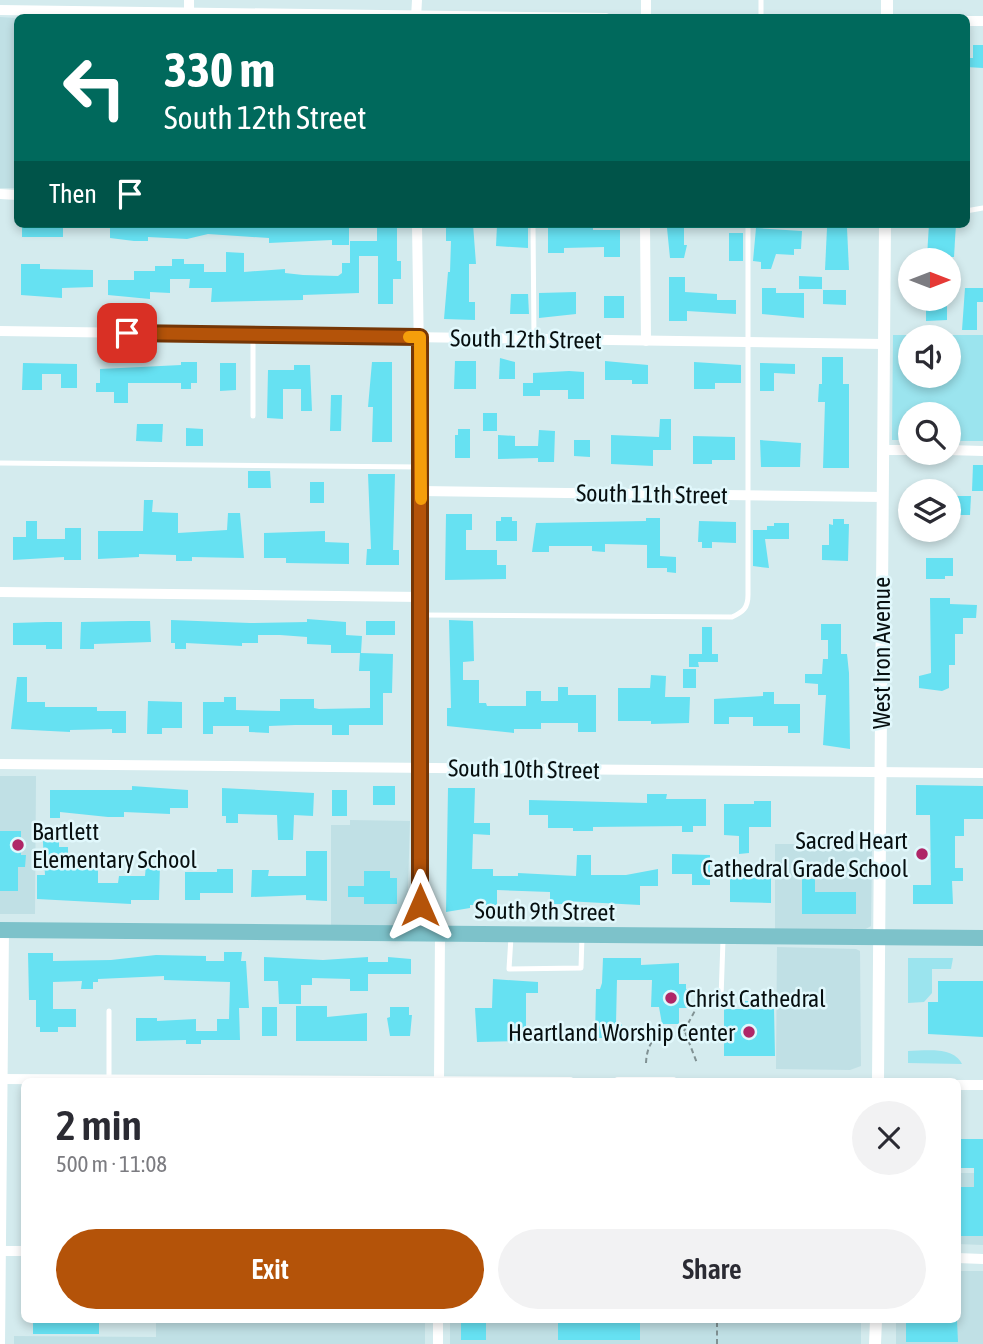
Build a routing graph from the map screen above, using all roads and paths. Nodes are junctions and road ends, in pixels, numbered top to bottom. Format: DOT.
graph roads {
  1 [pos="0,10"];
  2 [pos="151,14"];
  3 [pos="417,228"];
  4 [pos="534,228"];
  5 [pos="645,228"];
  6 [pos="748,228"];
  7 [pos="885,228"];
  8 [pos="0,331"];
  9 [pos="253,335"];
  10 [pos="420,337"];
  11 [pos="534,339"];
  12 [pos="646,341"];
  13 [pos="748,342"];
  14 [pos="884,344"];
  15 [pos="253,416"];
  16 [pos="883,450"];
  17 [pos="898,450"];
  18 [pos="961,450"];
  19 [pos="983,451"];
  20 [pos="0,463"];
  21 [pos="421,467"];
  22 [pos="421,491"];
  23 [pos="748,495"];
  24 [pos="883,497"];
  25 [pos="0,592"];
  26 [pos="421,597"];
  27 [pos="421,615"];
  28 [pos="0,764"];
  29 [pos="420,768"];
  30 [pos="880,773"];
  31 [pos="983,773"];
  32 [pos="2,930"];
  33 [pos="420,933"];
  34 [pos="440,933"];
  35 [pos="511,934"];
  36 [pos="582,935"];
  37 [pos="723,937"];
  38 [pos="879,939"];
  39 [pos="983,939"];
  40 [pos="722,998"];
  41 [pos="109,1011"];
  42 [pos="684,1031"];
  43 [pos="646,1063"];
  44 [pos="697,1063"];
  45 [pos="108,1078"];
  46 [pos="439,1078"];
  47 [pos="878,1078"];
  48 [pos="2,1080"];
  49 [pos="21,1080"];
  50 [pos="961,1085"];
  51 [pos="983,1085"];
  52 [pos="1,1251"];
  53 [pos="21,1251"];
  54 [pos="961,1258"];
  55 [pos="983,1259"];
  56 [pos="0,1322"];
  57 [pos="438,1323"];
  58 [pos="717,1323"];
  59 [pos="876,1323"];
  60 [pos="0,1344"];
  61 [pos="438,1344"];
  62 [pos="717,1344"];
  63 [pos="875,1344"];
  1 -- 2 [label="street"];
  3 -- 10 [label="street"];
  4 -- 11 [label="lane"];
  5 -- 12 [label="street"];
  6 -- 13 [label="lane"];
  7 -- 14 [label="street, West Iron Avenue"];
  8 -- 9 [label="street, South 12th Street"];
  9 -- 10 [label="street, South 12th Street"];
  9 -- 15 [label="lane"];
  10 -- 11 [label="street, South 12th Street"];
  10 -- 21 [label="street"];
  11 -- 12 [label="street, South 12th Street"];
  12 -- 13 [label="street, South 12th Street"];
  13 -- 14 [label="street, South 12th Street"];
  13 -- 23 [label="lane"];
  14 -- 16 [label="street, West Iron Avenue"];
  16 -- 17 [label="street"];
  16 -- 24 [label="street, West Iron Avenue"];
  18 -- 19 [label="street"];
  20 -- 21 [label="lane"];
  21 -- 22 [label="street"];
  22 -- 23 [label="street, South 11th Street"];
  22 -- 26 [label="street"];
  23 -- 24 [label="street, South 11th Street"];
  23 -- 27 [label="lane"];
  24 -- 30 [label="street, West Iron Avenue"];
  25 -- 26 [label="street"];
  26 -- 27 [label="street"];
  27 -- 29 [label="street"];
  28 -- 29 [label="street, South 10th Street"];
  29 -- 30 [label="street, South 10th Street"];
  29 -- 33 [label="street"];
  30 -- 31 [label="street, South 10th Street"];
  30 -- 38 [label="street, West Iron Avenue"];
  32 -- 33 [label="main road, South 9th Street"];
  32 -- 48 [label="street"];
  33 -- 34 [label="main road, South 9th Street"];
  34 -- 35 [label="main road, South 9th Street"];
  34 -- 46 [label="street"];
  35 -- 36 [label="main road, South 9th Street"];
  35 -- 36 [label="lane"];
  36 -- 37 [label="main road, South 9th Street"];
  37 -- 38 [label="main road, South 9th Street"];
  37 -- 40 [label="lane"];
  38 -- 39 [label="main road, South 9th Street"];
  38 -- 47 [label="street, West Iron Avenue"];
  40 -- 42 [label="path"];
  41 -- 45 [label="lane"];
  42 -- 43 [label="path"];
  42 -- 44 [label="path"];
  48 -- 49 [label="street"];
  48 -- 52 [label="street"];
  50 -- 51 [label="street"];
  52 -- 53 [label="street"];
  52 -- 56 [label="street"];
  54 -- 55 [label="street"];
  56 -- 60 [label="street"];
  57 -- 61 [label="street"];
  58 -- 62 [label="path"];
  59 -- 63 [label="street"];
}
